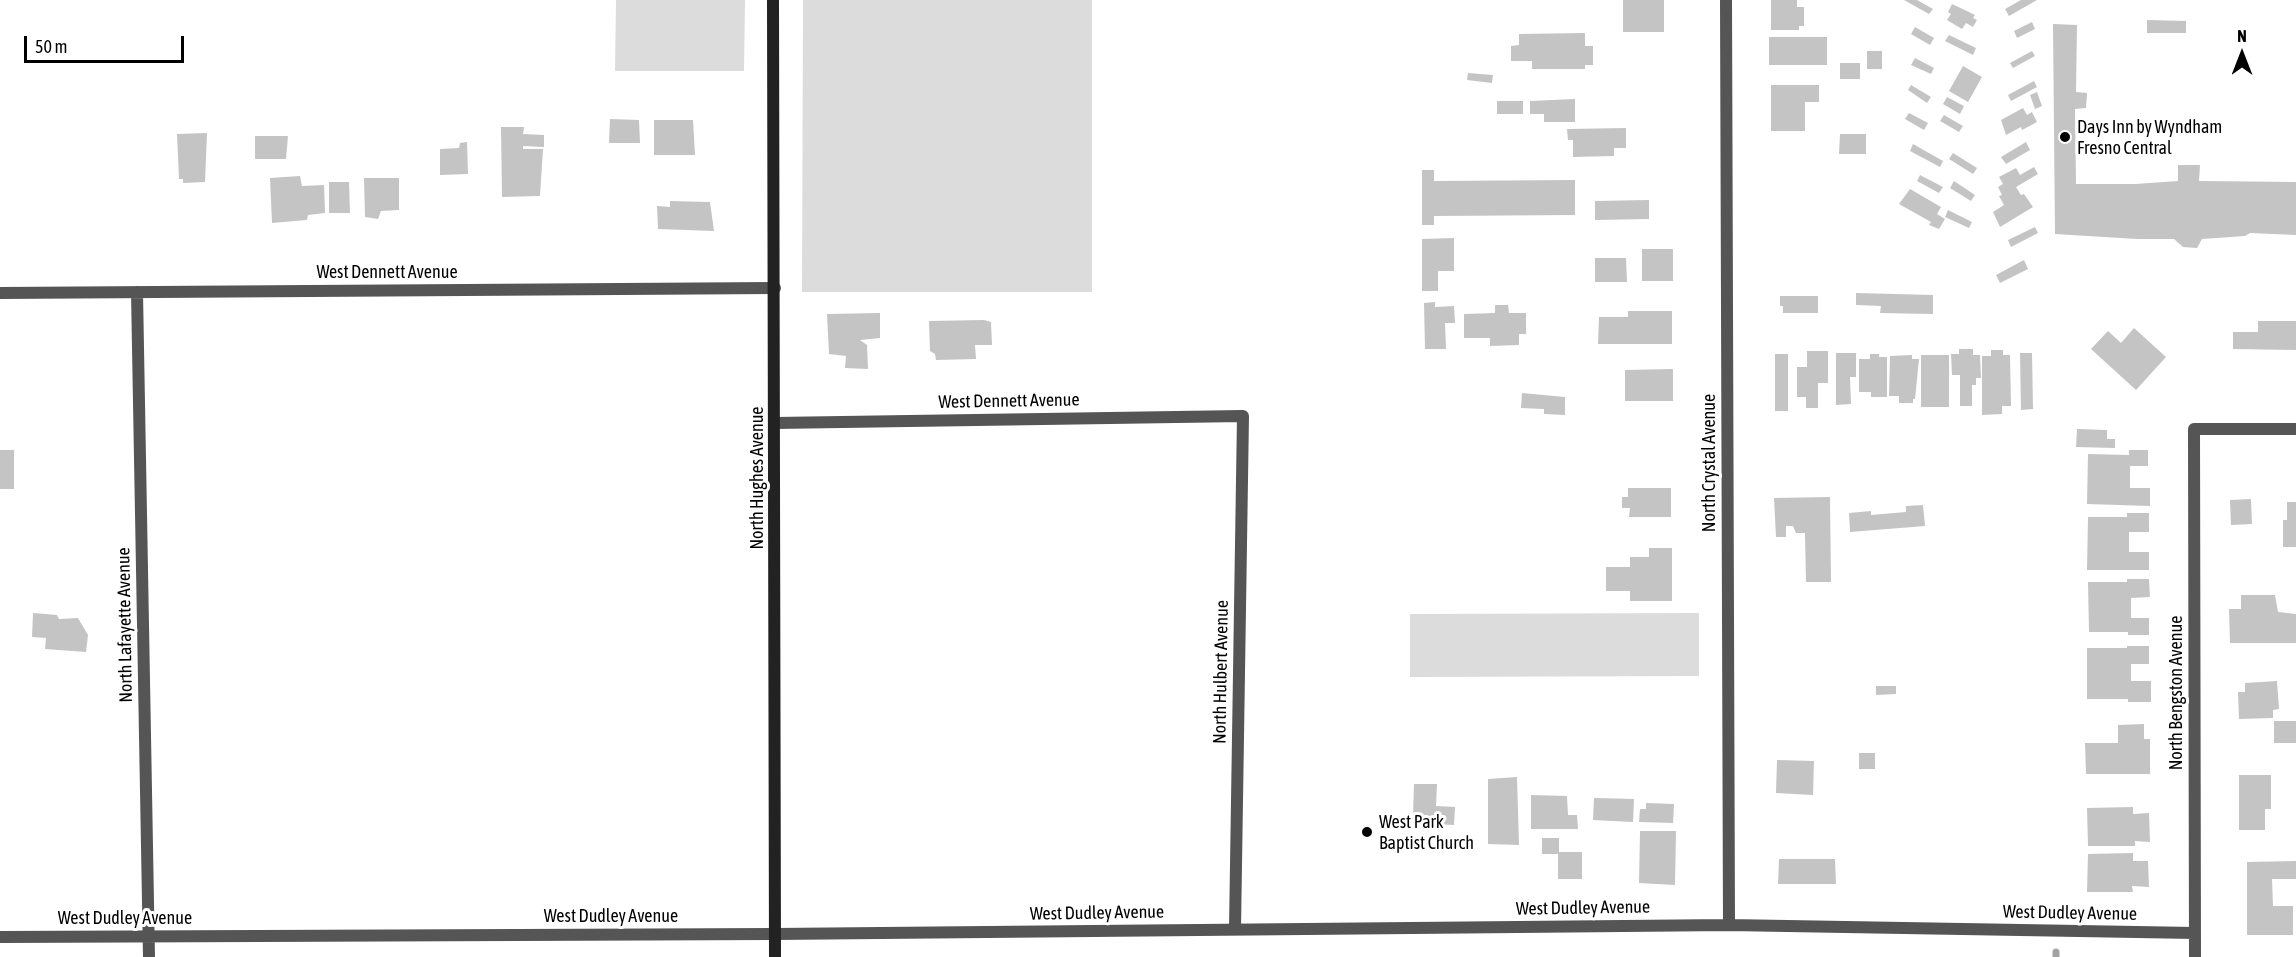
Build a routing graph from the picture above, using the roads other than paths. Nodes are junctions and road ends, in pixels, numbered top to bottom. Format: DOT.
graph roads {
  1 [pos="774,0"];
  2 [pos="1725,0"];
  3 [pos="775,288"];
  4 [pos="0,292"];
  5 [pos="137,292"];
  6 [pos="1243,416"];
  7 [pos="775,423"];
  8 [pos="2296,429"];
  9 [pos="1729,925"];
  10 [pos="1235,929"];
  11 [pos="2195,933"];
  12 [pos="775,934"];
  13 [pos="149,936"];
  14 [pos="0,937"];
  15 [pos="149,957"];
  16 [pos="775,957"];
  17 [pos="2195,957"];
  1 -- 3 [label="street, North Hughes Avenue"];
  2 -- 9 [label="street, North Crystal Avenue"];
  3 -- 5 [label="street, West Dennett Avenue"];
  3 -- 7 [label="street, North Hughes Avenue"];
  4 -- 5 [label="street, West Dennett Avenue"];
  5 -- 13 [label="street, North Lafayette Avenue"];
  6 -- 7 [label="street, West Dennett Avenue"];
  6 -- 10 [label="street, North Hulbert Avenue"];
  7 -- 12 [label="street, North Hughes Avenue"];
  8 -- 11 [label="street, North Bengston Avenue"];
  9 -- 10 [label="street, West Dudley Avenue"];
  9 -- 11 [label="street, West Dudley Avenue"];
  10 -- 12 [label="street, West Dudley Avenue"];
  11 -- 17 [label="street, North Bengston Avenue"];
  12 -- 13 [label="street, West Dudley Avenue"];
  12 -- 16 [label="street, North Hughes Avenue"];
  13 -- 14 [label="street, West Dudley Avenue"];
  13 -- 15 [label="street, North Lafayette Avenue"];
}
